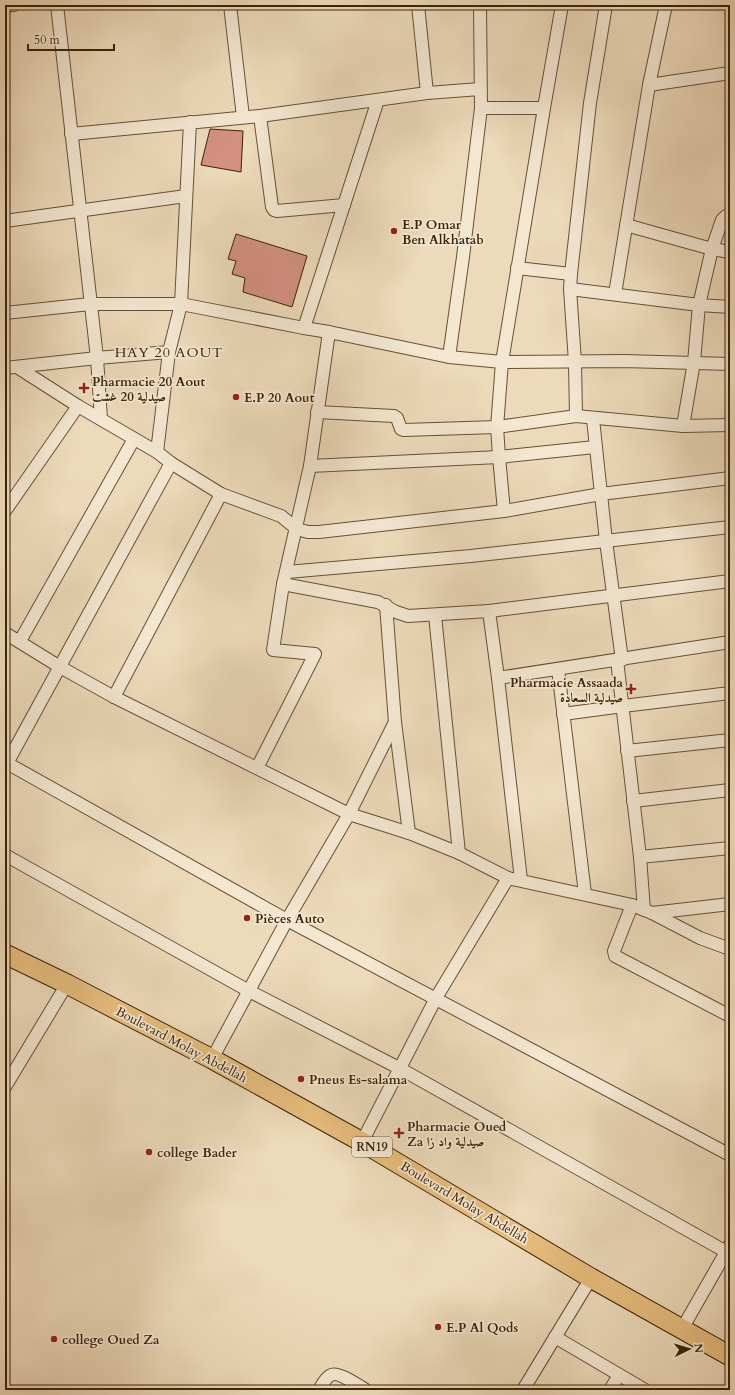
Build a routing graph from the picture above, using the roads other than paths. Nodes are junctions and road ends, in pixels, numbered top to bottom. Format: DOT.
graph roads {
  1 [pos="14,5"];
  2 [pos="57,5"];
  3 [pos="230,5"];
  4 [pos="418,5"];
  5 [pos="480,5"];
  6 [pos="562,5"];
  7 [pos="606,5"];
  8 [pos="666,5"];
  9 [pos="5,6"];
  10 [pos="730,73"];
  11 [pos="649,85"];
  12 [pos="480,89"];
  13 [pos="427,93"];
  14 [pos="378,100"];
  15 [pos="480,108"];
  16 [pos="544,108"];
  17 [pos="260,116"];
  18 [pos="243,117"];
  19 [pos="190,122"];
  20 [pos="71,134"];
  21 [pos="186,196"];
  22 [pos="344,205"];
  23 [pos="79,210"];
  24 [pos="730,215"];
  25 [pos="5,221"];
  26 [pos="626,225"];
  27 [pos="712,249"];
  28 [pos="730,252"];
  29 [pos="517,268"];
  30 [pos="570,274"];
  31 [pos="570,289"];
  32 [pos="615,294"];
  33 [pos="90,304"];
  34 [pos="181,304"];
  35 [pos="699,305"];
  36 [pos="730,307"];
  37 [pos="5,313"];
  38 [pos="304,328"];
  39 [pos="330,332"];
  40 [pos="169,352"];
  41 [pos="449,357"];
  42 [pos="97,358"];
  43 [pos="502,362"];
  44 [pos="575,362"];
  45 [pos="694,362"];
  46 [pos="730,364"];
  47 [pos="11,368"];
  48 [pos="78,406"];
  49 [pos="318,412"];
  50 [pos="576,416"];
  51 [pos="593,418"];
  52 [pos="101,419"];
  53 [pos="730,425"];
  54 [pos="683,426"];
  55 [pos="497,427"];
  56 [pos="134,439"];
  57 [pos="596,447"];
  58 [pos="157,452"];
  59 [pos="499,457"];
  60 [pos="171,463"];
  61 [pos="310,466"];
  62 [pos="730,478"];
  63 [pos="221,494"];
  64 [pos="601,494"];
  65 [pos="5,511"];
  66 [pos="504,511"];
  67 [pos="730,527"];
  68 [pos="297,529"];
  69 [pos="606,542"];
  70 [pos="287,572"];
  71 [pos="730,581"];
  72 [pos="283,584"];
  73 [pos="613,596"];
  74 [pos="386,605"];
  75 [pos="489,611"];
  76 [pos="435,615"];
  77 [pos="5,633"];
  78 [pos="20,641"];
  79 [pos="730,642"];
  80 [pos="619,660"];
  81 [pos="60,667"];
  82 [pos="558,669"];
  83 [pos="498,678"];
  84 [pos="730,693"];
  85 [pos="114,697"];
  86 [pos="623,706"];
  87 [pos="563,714"];
  88 [pos="395,722"];
  89 [pos="730,740"];
  90 [pos="627,751"];
  91 [pos="6,764"];
  92 [pos="257,768"];
  93 [pos="730,790"];
  94 [pos="633,801"];
  95 [pos="349,814"];
  96 [pos="409,833"];
  97 [pos="730,848"];
  98 [pos="459,853"];
  99 [pos="5,855"];
  100 [pos="640,857"];
  101 [pos="508,878"];
  102 [pos="521,880"];
  103 [pos="585,894"];
  104 [pos="730,904"];
  105 [pos="632,905"];
  106 [pos="648,911"];
  107 [pos="287,920"];
  108 [pos="730,949"];
  109 [pos="5,954"];
  110 [pos="67,984"];
  111 [pos="249,990"];
  112 [pos="436,998"];
  113 [pos="730,1016"];
  114 [pos="212,1059"];
  115 [pos="399,1068"];
  116 [pos="5,1087"];
  117 [pos="362,1142"];
  118 [pos="730,1155"];
  119 [pos="729,1250"];
  120 [pos="591,1278"];
  121 [pos="682,1329"];
  122 [pos="555,1337"];
  123 [pos="728,1351"];
  124 [pos="619,1375"];
  125 [pos="319,1390"];
  126 [pos="366,1390"];
  127 [pos="523,1390"];
  128 [pos="610,1390"];
  129 [pos="645,1390"];
  1 -- 9 [label="street"];
  2 -- 20 [label="street"];
  3 -- 18 [label="street"];
  4 -- 13 [label="street"];
  5 -- 12 [label="street"];
  6 -- 16 [label="street"];
  7 -- 30 [label="street"];
  8 -- 11 [label="street"];
  10 -- 11 [label="street"];
  11 -- 26 [label="street"];
  12 -- 13 [label="street"];
  12 -- 15 [label="street"];
  13 -- 14 [label="street"];
  14 -- 17 [label="street"];
  14 -- 22 [label="street"];
  15 -- 16 [label="street"];
  15 -- 41 [label="street"];
  16 -- 29 [label="street"];
  17 -- 18 [label="street"];
  17 -- 22 [label="street"];
  18 -- 19 [label="street"];
  19 -- 20 [label="street"];
  19 -- 21 [label="street"];
  20 -- 23 [label="street"];
  21 -- 23 [label="street"];
  21 -- 34 [label="street"];
  22 -- 38 [label="street"];
  23 -- 25 [label="street"];
  23 -- 33 [label="street"];
  24 -- 27 [label="street"];
  26 -- 27 [label="street"];
  26 -- 32 [label="street"];
  27 -- 28 [label="street"];
  27 -- 35 [label="street"];
  29 -- 30 [label="street"];
  29 -- 43 [label="street"];
  30 -- 31 [label="street"];
  31 -- 32 [label="street"];
  31 -- 44 [label="street"];
  32 -- 35 [label="street"];
  33 -- 34 [label="street"];
  33 -- 37 [label="street"];
  33 -- 42 [label="street"];
  34 -- 38 [label="street"];
  34 -- 40 [label="street"];
  35 -- 36 [label="street"];
  35 -- 45 [label="street"];
  38 -- 39 [label="street"];
  39 -- 41 [label="street"];
  39 -- 49 [label="street"];
  40 -- 42 [label="street"];
  40 -- 58 [label="street"];
  41 -- 43 [label="street"];
  42 -- 47 [label="street"];
  42 -- 52 [label="street"];
  43 -- 44 [label="street"];
  43 -- 55 [label="street"];
  44 -- 45 [label="street"];
  44 -- 50 [label="street"];
  45 -- 46 [label="street"];
  45 -- 54 [label="street"];
  47 -- 48 [label="street"];
  48 -- 52 [label="street"];
  48 -- 65 [label="street"];
  49 -- 55 [label="street"];
  49 -- 61 [label="street"];
  50 -- 51 [label="street"];
  50 -- 55 [label="street"];
  51 -- 54 [label="street"];
  51 -- 57 [label="street"];
  52 -- 56 [label="street"];
  53 -- 54 [label="street"];
  55 -- 59 [label="street"];
  56 -- 58 [label="street"];
  56 -- 78 [label="street"];
  57 -- 59 [label="street"];
  57 -- 64 [label="street"];
  58 -- 60 [label="street"];
  59 -- 61 [label="street"];
  59 -- 66 [label="street"];
  60 -- 63 [label="street"];
  60 -- 81 [label="street"];
  61 -- 68 [label="street"];
  62 -- 64 [label="street"];
  63 -- 68 [label="street"];
  63 -- 85 [label="street"];
  64 -- 66 [label="street"];
  64 -- 69 [label="street"];
  66 -- 68 [label="street"];
  67 -- 69 [label="street"];
  68 -- 70 [label="street"];
  69 -- 70 [label="street"];
  69 -- 73 [label="street"];
  70 -- 72 [label="street"];
  71 -- 73 [label="street"];
  72 -- 74 [label="street"];
  72 -- 92 [label="street"];
  73 -- 75 [label="street"];
  73 -- 80 [label="street"];
  74 -- 76 [label="street"];
  74 -- 88 [label="street"];
  75 -- 76 [label="street"];
  75 -- 83 [label="street"];
  76 -- 98 [label="street"];
  77 -- 78 [label="street"];
  78 -- 81 [label="street"];
  79 -- 80 [label="street"];
  80 -- 82 [label="street"];
  80 -- 86 [label="street"];
  81 -- 85 [label="street"];
  81 -- 91 [label="street"];
  82 -- 83 [label="street"];
  82 -- 87 [label="street"];
  83 -- 102 [label="street"];
  84 -- 86 [label="street"];
  85 -- 92 [label="street"];
  86 -- 87 [label="street"];
  86 -- 90 [label="street"];
  87 -- 103 [label="street"];
  88 -- 95 [label="street"];
  88 -- 96 [label="street"];
  89 -- 90 [label="street"];
  90 -- 94 [label="street"];
  91 -- 107 [label="street"];
  92 -- 95 [label="street"];
  93 -- 94 [label="street"];
  94 -- 100 [label="street"];
  95 -- 96 [label="street"];
  95 -- 107 [label="street"];
  96 -- 98 [label="street"];
  97 -- 100 [label="street"];
  98 -- 101 [label="street"];
  99 -- 111 [label="street"];
  100 -- 106 [label="street"];
  101 -- 102 [label="street"];
  101 -- 112 [label="street"];
  102 -- 103 [label="street"];
  103 -- 105 [label="street"];
  104 -- 106 [label="street"];
  105 -- 106 [label="street"];
  105 -- 113 [label="street"];
  106 -- 108 [label="street"];
  107 -- 111 [label="street"];
  107 -- 112 [label="street"];
  109 -- 110 [label="main road, Boulevard Molay Abdellah / RN19"];
  110 -- 114 [label="main road, Boulevard Molay Abdellah / RN19"];
  110 -- 116 [label="street"];
  111 -- 114 [label="street"];
  111 -- 115 [label="street"];
  112 -- 115 [label="street"];
  112 -- 118 [label="street"];
  114 -- 117 [label="main road, Boulevard Molay Abdellah / RN19"];
  115 -- 117 [label="street"];
  115 -- 119 [label="street"];
  117 -- 120 [label="main road, Boulevard Molay Abdellah / RN19"];
  119 -- 121 [label="street"];
  120 -- 121 [label="main road, Boulevard Molay Abdellah / RN19"];
  120 -- 122 [label="street"];
  121 -- 123 [label="main road, Boulevard Molay Abdellah / RN19"];
  122 -- 124 [label="street"];
  122 -- 127 [label="street"];
  124 -- 128 [label="street"];
  124 -- 129 [label="street"];
  125 -- 126 [label="street"];
}
